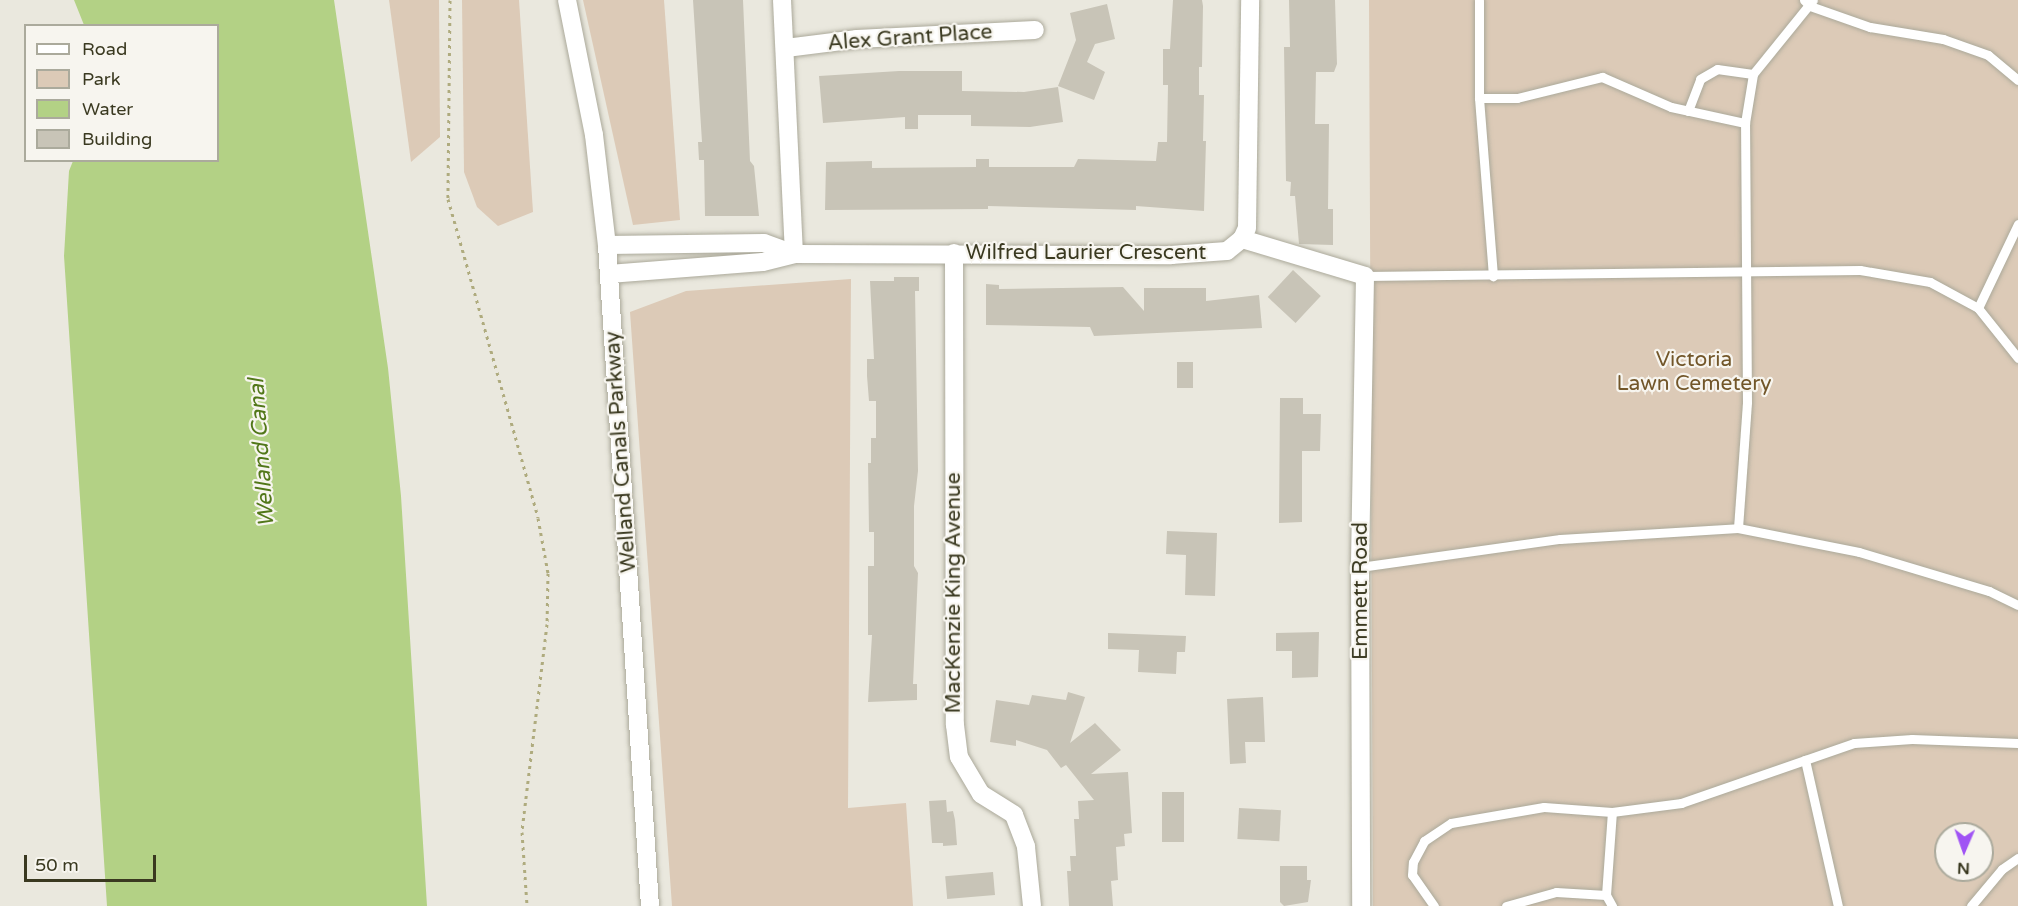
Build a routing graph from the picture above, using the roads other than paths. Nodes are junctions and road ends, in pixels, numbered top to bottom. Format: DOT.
graph roads {
  1 [pos="567,0"];
  2 [pos="782,0"];
  3 [pos="1250,0"];
  4 [pos="1479,0"];
  5 [pos="1809,2"];
  6 [pos="1035,30"];
  7 [pos="786,48"];
  8 [pos="1753,74"];
  9 [pos="2018,81"];
  10 [pos="1479,98"];
  11 [pos="1688,111"];
  12 [pos="1744,123"];
  13 [pos="2018,224"];
  14 [pos="1242,240"];
  15 [pos="607,245"];
  16 [pos="954,253"];
  17 [pos="794,254"];
  18 [pos="1743,272"];
  19 [pos="609,274"];
  20 [pos="1365,276"];
  21 [pos="1493,276"];
  22 [pos="1978,308"];
  23 [pos="2018,358"];
  24 [pos="1738,528"];
  25 [pos="1360,567"];
  26 [pos="2018,605"];
  27 [pos="2018,743"];
  28 [pos="1805,760"];
  29 [pos="1612,812"];
  30 [pos="2018,858"];
  31 [pos="1606,895"];
  32 [pos="650,906"];
  33 [pos="1032,906"];
  34 [pos="1361,906"];
  35 [pos="1434,906"];
  36 [pos="1506,906"];
  37 [pos="1612,906"];
  38 [pos="1838,906"];
  39 [pos="1971,906"];
  1 -- 15 [label="street, Welland Canals Parkway"];
  2 -- 7 [label="street"];
  3 -- 14 [label="street"];
  4 -- 10 [label="lane"];
  5 -- 8 [label="lane"];
  5 -- 9 [label="lane"];
  6 -- 7 [label="street, Alex Grant Place"];
  7 -- 17 [label="street"];
  8 -- 11 [label="lane"];
  8 -- 12 [label="lane"];
  10 -- 11 [label="lane"];
  10 -- 21 [label="lane"];
  11 -- 12 [label="lane"];
  12 -- 18 [label="lane"];
  13 -- 22 [label="lane"];
  14 -- 16 [label="street, Wilfred Laurier Crescent"];
  14 -- 20 [label="street"];
  15 -- 17 [label="street, Wilfred Laurier Crescent"];
  15 -- 19 [label="street, Welland Canals Parkway"];
  16 -- 17 [label="street, Wilfred Laurier Crescent"];
  16 -- 33 [label="street, MacKenzie King Avenue"];
  17 -- 19 [label="street, Wilfred Laurier Crescent"];
  18 -- 21 [label="lane"];
  18 -- 22 [label="lane"];
  18 -- 24 [label="lane"];
  19 -- 32 [label="street, Welland Canals Parkway"];
  20 -- 21 [label="lane"];
  20 -- 25 [label="street, Emmett Road"];
  22 -- 23 [label="lane"];
  24 -- 25 [label="lane"];
  24 -- 26 [label="lane"];
  25 -- 34 [label="street, Emmett Road"];
  27 -- 28 [label="lane"];
  28 -- 29 [label="lane"];
  28 -- 38 [label="lane"];
  29 -- 31 [label="lane"];
  29 -- 35 [label="lane"];
  30 -- 39 [label="lane"];
  31 -- 36 [label="lane"];
  31 -- 37 [label="lane"];
}
